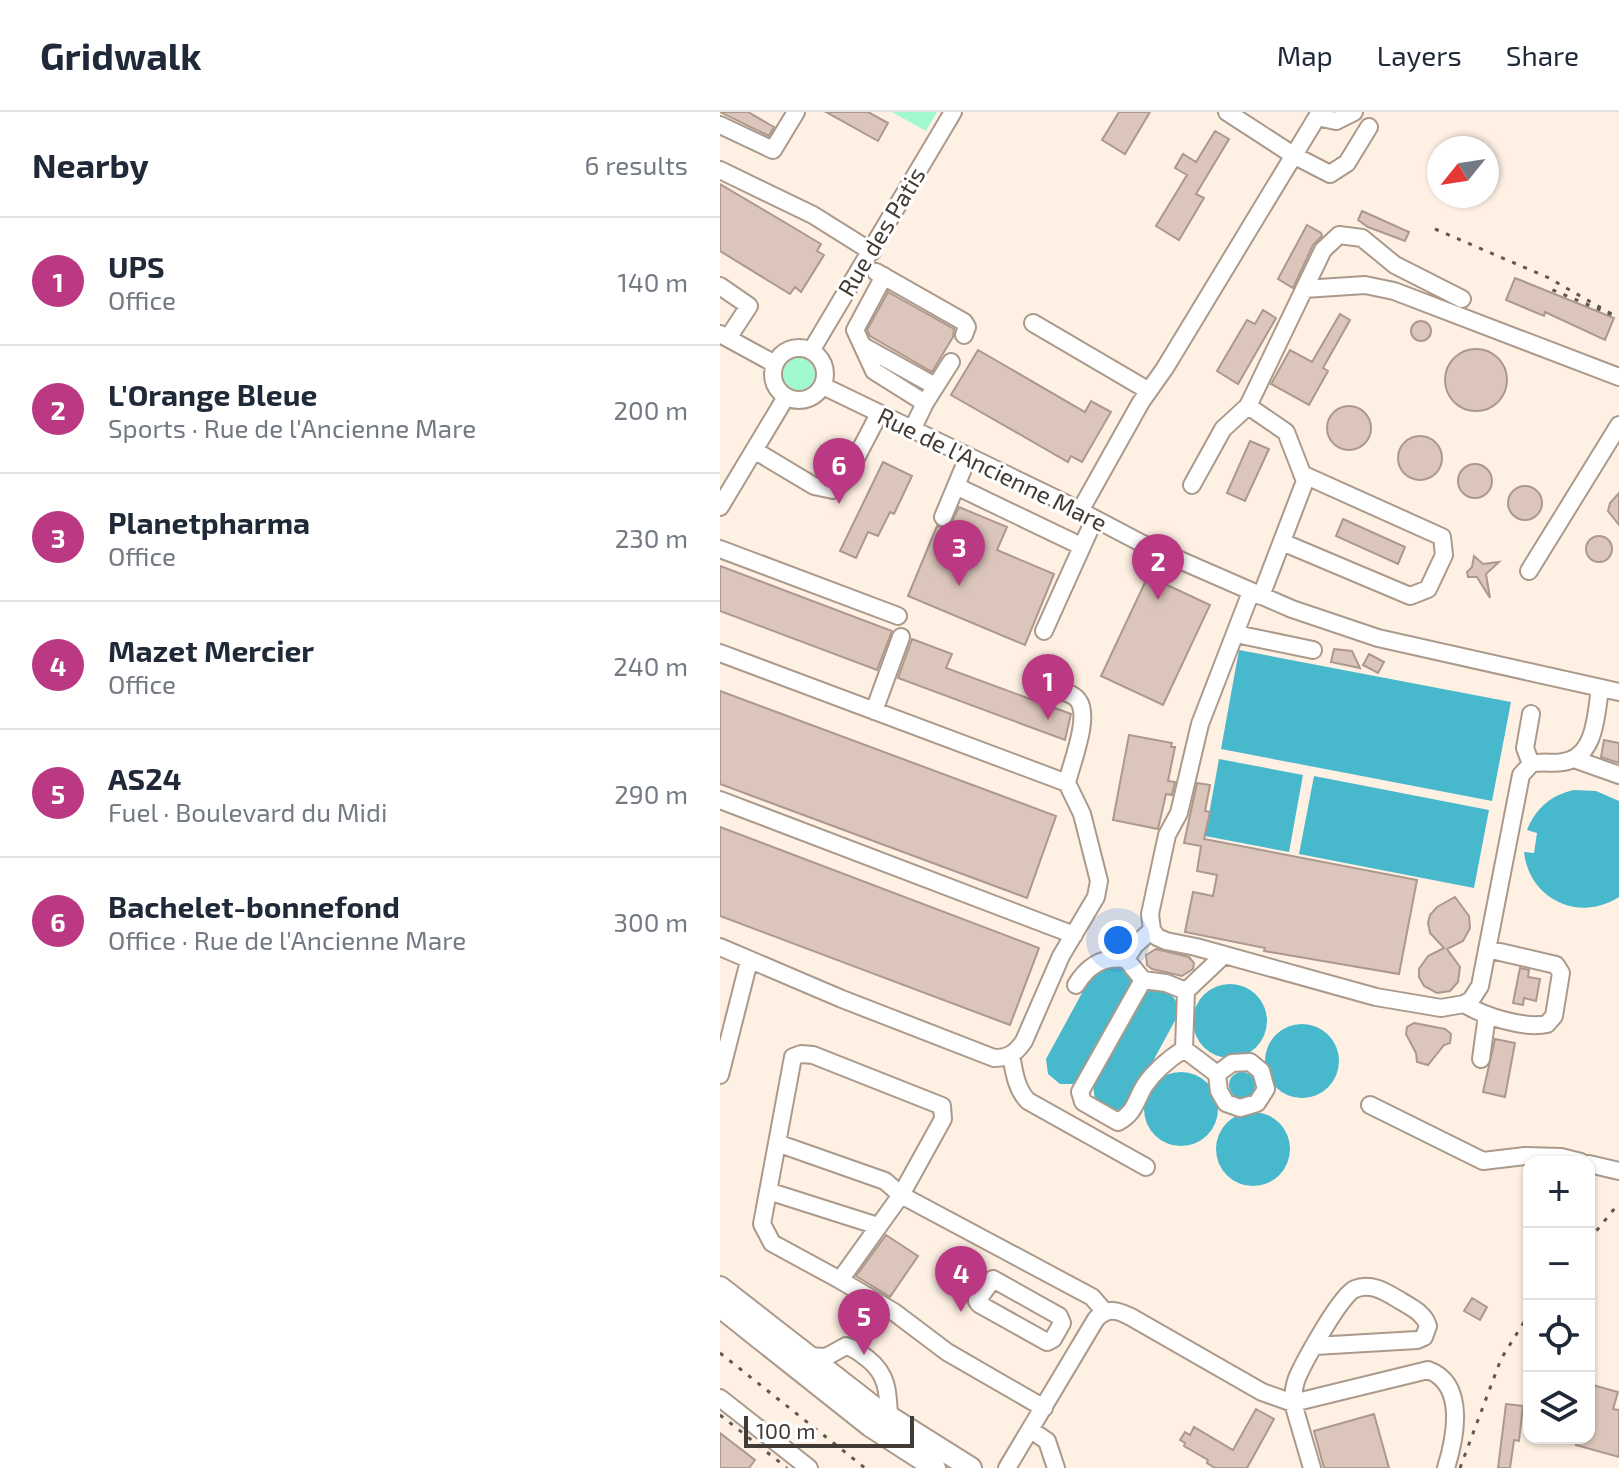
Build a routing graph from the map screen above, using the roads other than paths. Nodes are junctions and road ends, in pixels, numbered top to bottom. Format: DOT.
graph roads {
  1 [pos="796,112"];
  2 [pos="953,112"];
  3 [pos="1227,112"];
  4 [pos="1354,112"];
  5 [pos="720,125"];
  6 [pos="1369,127"];
  7 [pos="1293,155"];
  8 [pos="720,170"];
  9 [pos="868,259"];
  10 [pos="884,276"];
  11 [pos="720,286"];
  12 [pos="1304,289"];
  13 [pos="1462,299"];
  14 [pos="1033,323"];
  15 [pos="964,335"];
  16 [pos="724,336"];
  17 [pos="863,346"];
  18 [pos="811,351"];
  19 [pos="951,362"];
  20 [pos="775,364"];
  21 [pos="1619,377"];
  22 [pos="823,386"];
  23 [pos="935,386"];
  24 [pos="1149,391"];
  25 [pos="786,397"];
  26 [pos="925,403"];
  27 [pos="1248,406"];
  28 [pos="879,414"];
  29 [pos="1619,425"];
  30 [pos="912,430"];
  31 [pos="754,450"];
  32 [pos="968,457"];
  33 [pos="1302,474"];
  34 [pos="1192,485"];
  35 [pos="956,486"];
  36 [pos="1063,502"];
  37 [pos="720,507"];
  38 [pos="1087,515"];
  39 [pos="943,517"];
  40 [pos="1050,530"];
  41 [pos="1282,542"];
  42 [pos="1081,546"];
  43 [pos="720,549"];
  44 [pos="1529,571"];
  45 [pos="1256,594"];
  46 [pos="898,616"];
  47 [pos="1044,631"];
  48 [pos="1236,634"];
  49 [pos="901,637"];
  50 [pos="1313,650"];
  51 [pos="720,653"];
  52 [pos="1042,685"];
  53 [pos="1600,688"];
  54 [pos="1619,692"];
  55 [pos="874,711"];
  56 [pos="1531,714"];
  57 [pos="1574,759"];
  58 [pos="1531,764"];
  59 [pos="1619,775"];
  60 [pos="1067,783"];
  61 [pos="720,800"];
  62 [pos="1152,930"];
  63 [pos="1074,935"];
  64 [pos="720,947"];
  65 [pos="1487,949"];
  66 [pos="1224,955"];
  67 [pos="1126,959"];
  68 [pos="749,961"];
  69 [pos="1143,980"];
  70 [pos="1076,985"];
  71 [pos="1186,991"];
  72 [pos="1464,1004"];
  73 [pos="1487,1015"];
  74 [pos="1184,1049"];
  75 [pos="1011,1055"];
  76 [pos="1481,1059"];
  77 [pos="1217,1074"];
  78 [pos="720,1075"];
  79 [pos="1370,1105"];
  80 [pos="777,1143"];
  81 [pos="1523,1156"];
  82 [pos="1595,1165"];
  83 [pos="1146,1167"];
  84 [pos="1619,1171"];
  85 [pos="768,1191"];
  86 [pos="901,1195"];
  87 [pos="878,1226"];
  88 [pos="840,1280"];
  89 [pos="720,1287"];
  90 [pos="720,1307"];
  91 [pos="1105,1312"];
  92 [pos="1059,1330"];
  93 [pos="1080,1343"];
  94 [pos="1315,1346"];
  95 [pos="807,1356"];
  96 [pos="720,1398"];
  97 [pos="1293,1403"];
  98 [pos="1044,1408"];
  99 [pos="885,1425"];
  100 [pos="1031,1430"];
  101 [pos="809,1468"];
  102 [pos="935,1468"];
  103 [pos="952,1468"];
  104 [pos="971,1468"];
  105 [pos="1007,1468"];
  106 [pos="1056,1468"];
  107 [pos="1312,1468"];
  108 [pos="1446,1468"];
  1 -- 5 [label="street"];
  2 -- 9 [label="street, Rue des Patis"];
  3 -- 7 [label="street"];
  4 -- 7 [label="street"];
  6 -- 7 [label="street"];
  7 -- 24 [label="street"];
  8 -- 9 [label="street"];
  9 -- 10 [label="street"];
  9 -- 18 [label="street, Rue des Patis"];
  10 -- 15 [label="street"];
  10 -- 17 [label="street"];
  11 -- 16 [label="street"];
  12 -- 13 [label="street"];
  12 -- 21 [label="street"];
  12 -- 27 [label="street"];
  14 -- 24 [label="street"];
  16 -- 20 [label="street"];
  17 -- 23 [label="street"];
  17 -- 26 [label="street"];
  18 -- 20 [label="street"];
  18 -- 22 [label="street"];
  19 -- 23 [label="street"];
  20 -- 25 [label="street"];
  22 -- 25 [label="street"];
  22 -- 28 [label="street, Rue de l'Ancienne Mare"];
  23 -- 26 [label="street"];
  24 -- 38 [label="street"];
  25 -- 31 [label="street"];
  26 -- 30 [label="street"];
  27 -- 33 [label="street"];
  27 -- 34 [label="street"];
  28 -- 30 [label="street, Rue de l'Ancienne Mare"];
  28 -- 31 [label="street"];
  29 -- 44 [label="street"];
  30 -- 32 [label="street, Rue de l'Ancienne Mare"];
  31 -- 37 [label="street"];
  32 -- 35 [label="street"];
  32 -- 36 [label="street, Rue de l'Ancienne Mare"];
  33 -- 41 [label="street"];
  33 -- 41 [label="street"];
  35 -- 39 [label="street"];
  35 -- 40 [label="street"];
  36 -- 38 [label="street, Rue de l'Ancienne Mare"];
  36 -- 40 [label="street"];
  38 -- 42 [label="street"];
  38 -- 45 [label="street, Rue de l'Ancienne Mare"];
  40 -- 42 [label="street"];
  41 -- 45 [label="street"];
  42 -- 47 [label="street"];
  43 -- 46 [label="street"];
  45 -- 48 [label="street"];
  45 -- 53 [label="street, Rue de l'Ancienne Mare"];
  48 -- 50 [label="street"];
  48 -- 62 [label="street"];
  49 -- 55 [label="street"];
  51 -- 55 [label="street"];
  52 -- 60 [label="street"];
  53 -- 54 [label="street, Rue de l'Ancienne Mare"];
  53 -- 57 [label="street"];
  55 -- 60 [label="street"];
  56 -- 58 [label="street"];
  57 -- 58 [label="street"];
  57 -- 59 [label="street"];
  58 -- 65 [label="street"];
  60 -- 63 [label="street"];
  61 -- 63 [label="street"];
  62 -- 66 [label="street"];
  62 -- 67 [label="street"];
  63 -- 75 [label="street"];
  64 -- 68 [label="street"];
  65 -- 72 [label="street"];
  65 -- 73 [label="street"];
  66 -- 71 [label="street"];
  66 -- 72 [label="street"];
  67 -- 69 [label="street"];
  67 -- 70 [label="street"];
  68 -- 75 [label="street"];
  68 -- 78 [label="street"];
  69 -- 71 [label="street"];
  69 -- 74 [label="street"];
  71 -- 74 [label="street"];
  72 -- 73 [label="street"];
  73 -- 76 [label="street"];
  74 -- 77 [label="street"];
  75 -- 83 [label="street"];
  79 -- 81 [label="street"];
  80 -- 85 [label="street"];
  80 -- 86 [label="street"];
  80 -- 86 [label="street"];
  82 -- 84 [label="street"];
  85 -- 87 [label="street"];
  85 -- 88 [label="street"];
  86 -- 87 [label="street"];
  86 -- 91 [label="street"];
  87 -- 88 [label="street"];
  88 -- 98 [label="street"];
  89 -- 95 [label="main road"];
  90 -- 99 [label="main road"];
  91 -- 93 [label="street"];
  91 -- 97 [label="street"];
  92 -- 92 [label="street"];
  92 -- 93 [label="street"];
  93 -- 98 [label="street"];
  94 -- 94 [label="street"];
  94 -- 97 [label="street"];
  95 -- 99 [label="main road"];
  95 -- 99 [label="street"];
  96 -- 101 [label="street"];
  97 -- 107 [label="street"];
  97 -- 108 [label="street"];
  98 -- 100 [label="street"];
  99 -- 102 [label="main road"];
  99 -- 103 [label="main road"];
  99 -- 104 [label="main road"];
  100 -- 105 [label="street"];
  100 -- 106 [label="street"];
}
